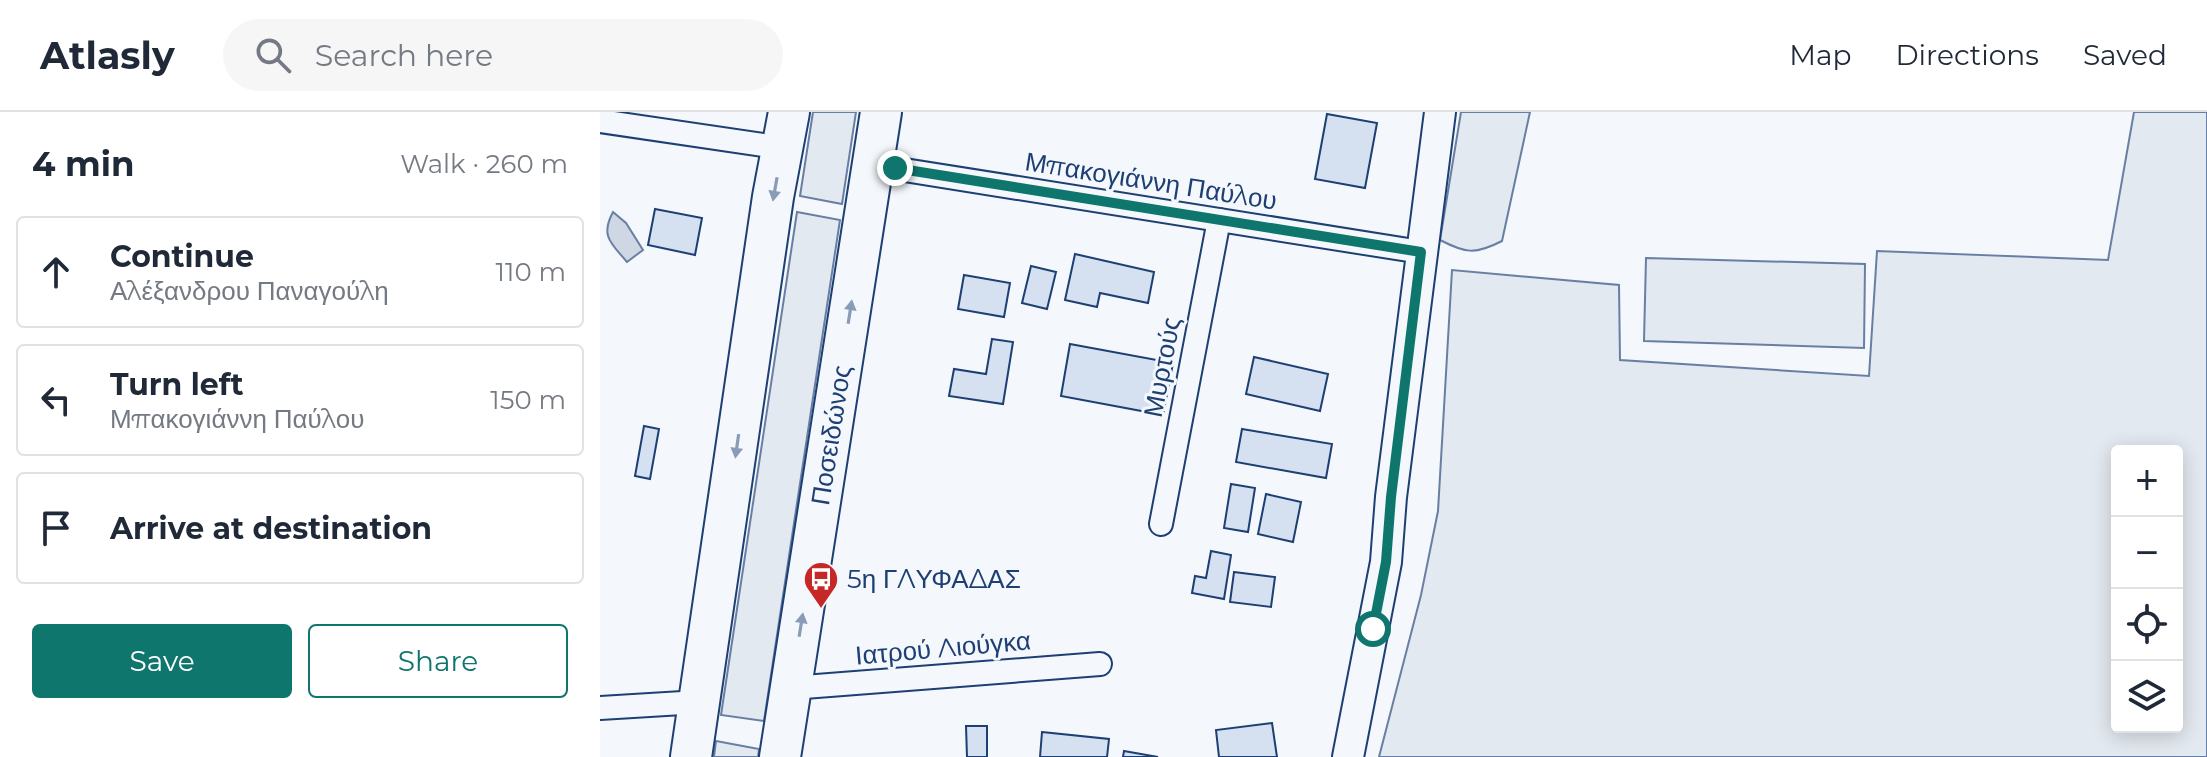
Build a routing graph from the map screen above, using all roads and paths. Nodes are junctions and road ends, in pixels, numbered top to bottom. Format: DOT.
graph roads {
  1 [pos="881,112"];
  2 [pos="1440,112"];
  3 [pos="600,121"];
  4 [pos="786,130"];
  5 [pos="873,165"];
  6 [pos="1219,220"];
  7 [pos="1421,252"];
  8 [pos="1161,524"];
  9 [pos="1100,664"];
  10 [pos="791,688"];
  11 [pos="699,702"];
  12 [pos="600,708"];
  13 [pos="691,757"];
  14 [pos="780,757"];
  15 [pos="1348,757"];
  1 -- 5 [label="highway, Ποσειδώνος"];
  2 -- 7 [label="street"];
  3 -- 4 [label="street"];
  4 -- 11 [label="highway, one-way"];
  5 -- 6 [label="street, Μπακογιάννη Παύλου"];
  10 -- 5 [label="highway, Ποσειδώνος, one-way"];
  6 -- 7 [label="street, Μπακογιάννη Παύλου"];
  6 -- 8 [label="street, Μυρτούς"];
  7 -- 15 [label="street"];
  9 -- 10 [label="street, Ιατρού Λιούγκα"];
  10 -- 14 [label="highway, Ποσειδώνος"];
  11 -- 12 [label="street"];
  11 -- 13 [label="highway"];
}
